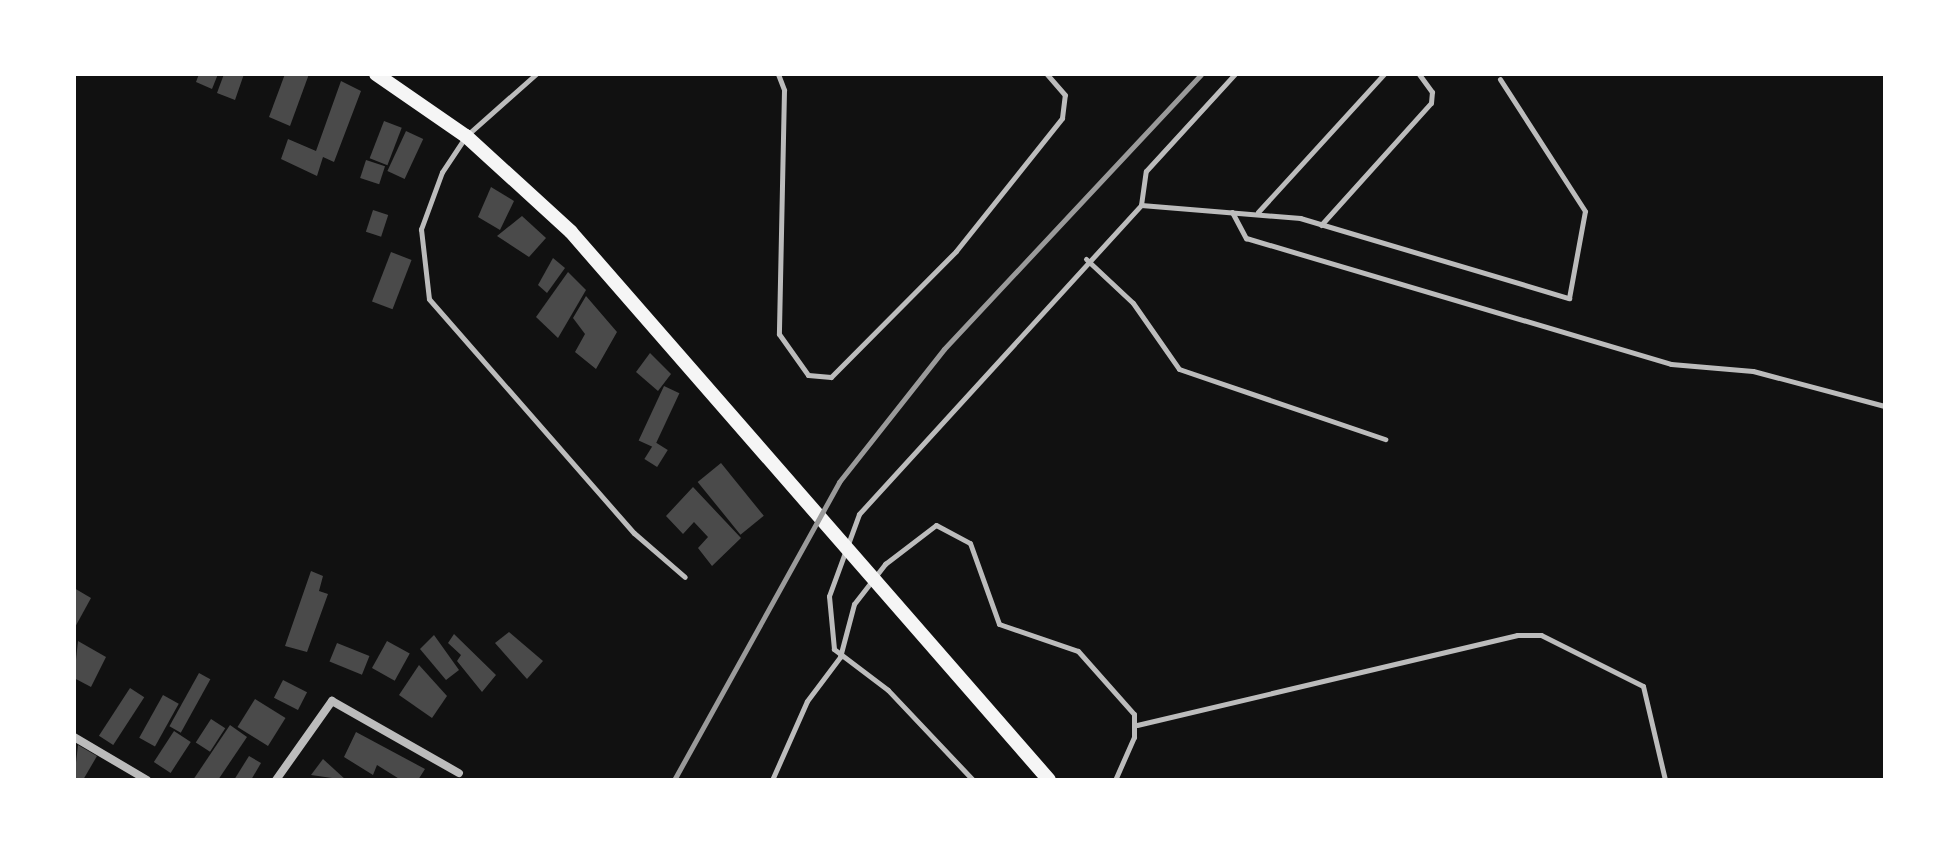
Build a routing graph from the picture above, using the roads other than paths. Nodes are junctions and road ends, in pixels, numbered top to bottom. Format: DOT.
graph roads {
  1 [pos="376,74"];
  2 [pos="536,74"];
  3 [pos="778,74"];
  4 [pos="1047,74"];
  5 [pos="1235,74"];
  6 [pos="1384,74"];
  7 [pos="1419,74"];
  8 [pos="1500,79"];
  9 [pos="466,136"];
  10 [pos="1141,205"];
  11 [pos="1232,212"];
  12 [pos="1257,213"];
  13 [pos="1321,225"];
  14 [pos="1086,259"];
  15 [pos="1885,406"];
  16 [pos="1385,439"];
  17 [pos="685,577"];
  18 [pos="840,657"];
  19 [pos="1137,725"];
  20 [pos="74,737"];
  21 [pos="459,773"];
  22 [pos="147,780"];
  23 [pos="276,780"];
  24 [pos="772,780"];
  25 [pos="973,780"];
  26 [pos="1049,780"];
  27 [pos="1115,780"];
  28 [pos="1665,780"];
  1 -- 9 [label="main road"];
  2 -- 9 [label="lane"];
  3 -- 4 [label="lane"];
  5 -- 10 [label="lane"];
  6 -- 12 [label="lane"];
  7 -- 13 [label="lane"];
  8 -- 13 [label="lane"];
  9 -- 17 [label="lane"];
  9 -- 26 [label="main road"];
  10 -- 11 [label="lane"];
  10 -- 14 [label="lane"];
  11 -- 12 [label="lane"];
  11 -- 15 [label="lane"];
  12 -- 13 [label="lane"];
  14 -- 16 [label="lane"];
  14 -- 18 [label="lane"];
  18 -- 19 [label="lane"];
  18 -- 24 [label="lane"];
  18 -- 25 [label="lane"];
  19 -- 27 [label="lane"];
  19 -- 28 [label="lane"];
  20 -- 22 [label="street"];
  21 -- 23 [label="street"];
}
